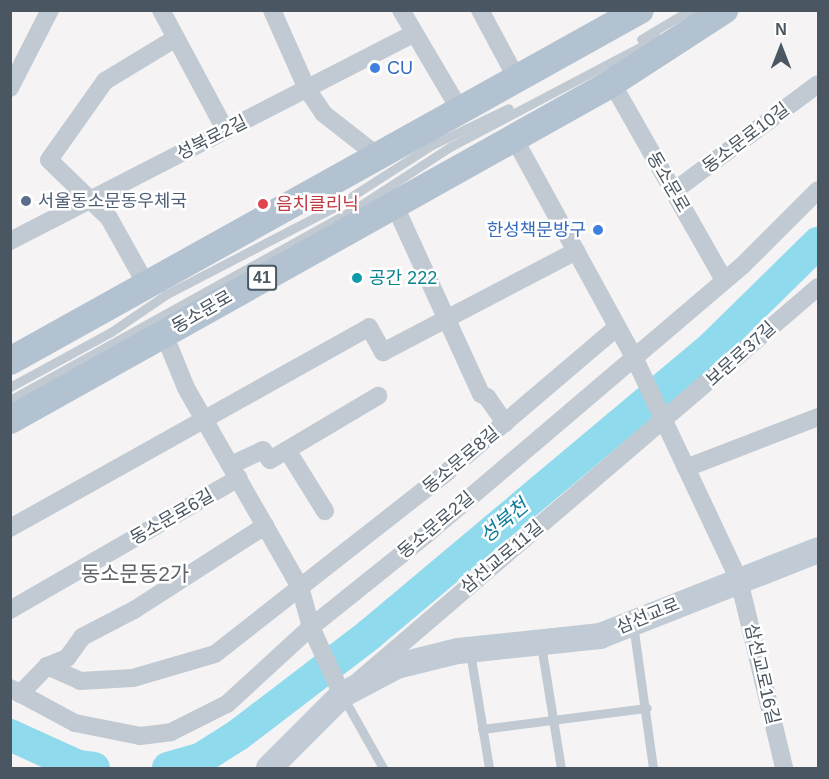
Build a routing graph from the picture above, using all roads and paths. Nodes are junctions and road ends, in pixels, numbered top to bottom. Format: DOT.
graph roads {
  1 [pos="50,10"];
  2 [pos="161,10"];
  3 [pos="272,10"];
  4 [pos="401,10"];
  5 [pos="480,10"];
  6 [pos="640,10"];
  7 [pos="690,10"];
  8 [pos="705,10"];
  9 [pos="724,10"];
  10 [pos="413,34"];
  11 [pos="176,38"];
  12 [pos="518,81"];
  13 [pos="612,83"];
  14 [pos="819,84"];
  15 [pos="10,88"];
  16 [pos="307,89"];
  17 [pos="461,112"];
  18 [pos="226,131"];
  19 [pos="514,138"];
  20 [pos="379,158"];
  21 [pos="819,190"];
  22 [pos="674,191"];
  23 [pos="93,199"];
  24 [pos="394,204"];
  25 [pos="10,242"];
  26 [pos="576,251"];
  27 [pos="724,280"];
  28 [pos="147,286"];
  29 [pos="819,287"];
  30 [pos="819,303"];
  31 [pos="784,316"];
  32 [pos="444,320"];
  33 [pos="617,327"];
  34 [pos="164,334"];
  35 [pos="634,359"];
  36 [pos="10,361"];
  37 [pos="10,387"];
  38 [pos="378,396"];
  39 [pos="10,400"];
  40 [pos="203,417"];
  41 [pos="819,417"];
  42 [pos="663,419"];
  43 [pos="10,420"];
  44 [pos="506,423"];
  45 [pos="287,450"];
  46 [pos="686,468"];
  47 [pos="235,472"];
  48 [pos="325,511"];
  49 [pos="266,526"];
  50 [pos="10,528"];
  51 [pos="819,550"];
  52 [pos="739,580"];
  53 [pos="300,587"];
  54 [pos="10,610"];
  55 [pos="633,621"];
  56 [pos="313,632"];
  57 [pos="541,642"];
  58 [pos="470,650"];
  59 [pos="47,666"];
  60 [pos="340,690"];
  61 [pos="15,691"];
  62 [pos="647,708"];
  63 [pos="553,719"];
  64 [pos="482,729"];
  65 [pos="269,768"];
  66 [pos="383,768"];
  67 [pos="489,768"];
  68 [pos="561,768"];
  69 [pos="653,768"];
  70 [pos="784,768"];
  1 -- 15 [label="street"];
  2 -- 11 [label="street"];
  3 -- 16 [label="street"];
  4 -- 10 [label="street"];
  5 -- 12 [label="street"];
  6 -- 12 [label="main road"];
  7 -- 37 [label="lane"];
  8 -- 39 [label="lane"];
  9 -- 13 [label="main road, 동소문로 / 41"];
  10 -- 16 [label="street, 성북로2길"];
  10 -- 17 [label="street"];
  11 -- 18 [label="street"];
  11 -- 23 [label="street"];
  12 -- 17 [label="main road"];
  13 -- 19 [label="main road, 동소문로 / 41"];
  13 -- 22 [label="street, 동소문로"];
  14 -- 22 [label="street, 동소문로10길"];
  16 -- 18 [label="street, 성북로2길"];
  16 -- 20 [label="street"];
  17 -- 20 [label="main road"];
  18 -- 23 [label="street, 성북로2길"];
  19 -- 24 [label="main road, 동소문로 / 41"];
  19 -- 26 [label="street"];
  20 -- 28 [label="main road"];
  21 -- 27 [label="street, 동소문로2길"];
  22 -- 27 [label="street, 동소문로"];
  23 -- 25 [label="street, 성북로2길"];
  23 -- 28 [label="street"];
  24 -- 32 [label="street"];
  24 -- 34 [label="main road, 동소문로 / 41"];
  26 -- 32 [label="street"];
  26 -- 33 [label="street"];
  27 -- 35 [label="street, 동소문로2길"];
  28 -- 36 [label="main road"];
  29 -- 31 [label="street, 보문로37길"];
  30 -- 31 [label="street"];
  31 -- 42 [label="street, 보문로37길"];
  32 -- 40 [label="street"];
  32 -- 44 [label="street"];
  33 -- 35 [label="street"];
  33 -- 44 [label="street, 동소문로8길"];
  34 -- 40 [label="street"];
  34 -- 43 [label="main road, 동소문로 / 41"];
  35 -- 42 [label="street"];
  35 -- 56 [label="street, 동소문로2길"];
  38 -- 45 [label="street, 동소문로6길"];
  40 -- 47 [label="street"];
  40 -- 50 [label="street"];
  41 -- 46 [label="street"];
  42 -- 46 [label="street"];
  42 -- 60 [label="street, 삼선교로11길"];
  44 -- 53 [label="street, 동소문로8길"];
  45 -- 47 [label="street, 동소문로6길"];
  45 -- 48 [label="street"];
  46 -- 52 [label="street"];
  47 -- 49 [label="street"];
  47 -- 54 [label="street, 동소문로6길"];
  49 -- 53 [label="street"];
  49 -- 59 [label="street"];
  51 -- 52 [label="street, 삼선교로"];
  52 -- 55 [label="street, 삼선교로"];
  52 -- 70 [label="street, 삼선교로16길"];
  53 -- 56 [label="street"];
  53 -- 59 [label="street"];
  55 -- 57 [label="street, 삼선교로"];
  55 -- 62 [label="lane"];
  56 -- 60 [label="street"];
  56 -- 61 [label="street, 동소문로2길"];
  57 -- 58 [label="street, 삼선교로"];
  57 -- 63 [label="lane"];
  58 -- 60 [label="street, 삼선교로"];
  58 -- 64 [label="lane"];
  59 -- 61 [label="street"];
  60 -- 65 [label="street, 삼선교로"];
  60 -- 66 [label="lane"];
  62 -- 63 [label="lane"];
  62 -- 69 [label="lane"];
  63 -- 64 [label="lane"];
  63 -- 68 [label="lane"];
  64 -- 67 [label="lane"];
}
